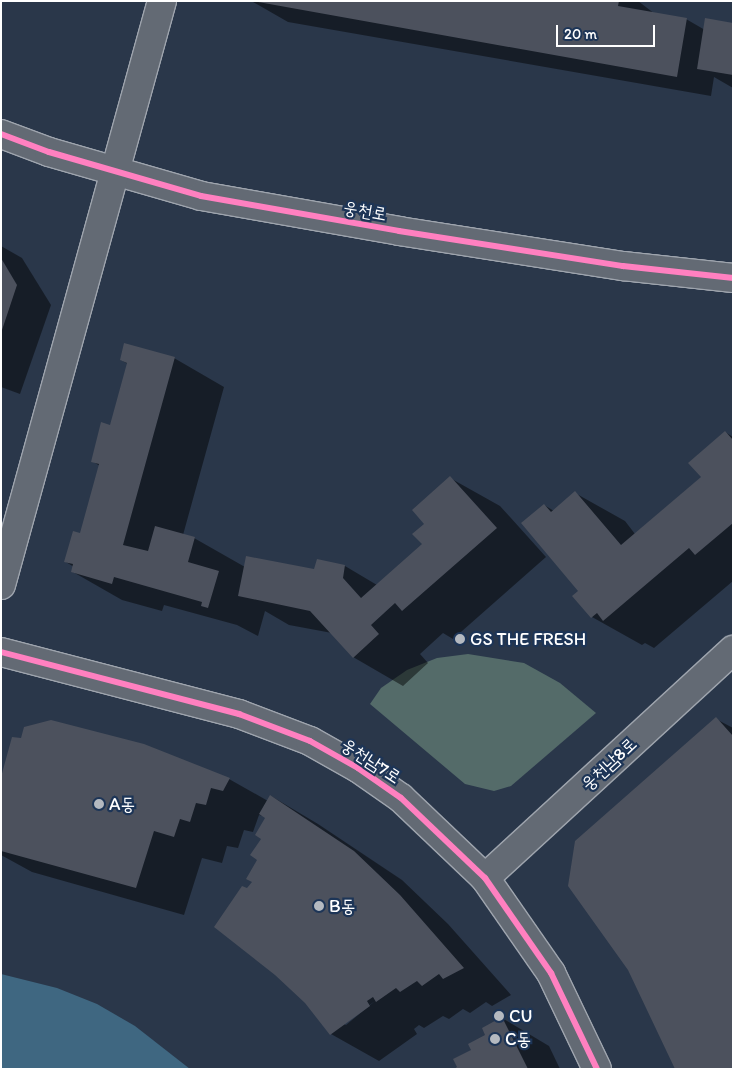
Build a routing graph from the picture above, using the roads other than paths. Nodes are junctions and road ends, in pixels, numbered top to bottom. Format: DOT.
graph roads {
  1 [pos="162,1"];
  2 [pos="1,134"];
  3 [pos="116,172"];
  4 [pos="733,278"];
  5 [pos="1,585"];
  6 [pos="733,650"];
  7 [pos="1,652"];
  8 [pos="485,878"];
  9 [pos="597,1069"];
  1 -- 3 [label="street"];
  2 -- 3 [label="street, 웅천로"];
  3 -- 4 [label="street, 웅천로"];
  3 -- 5 [label="street"];
  6 -- 8 [label="street, 웅천남8로"];
  7 -- 8 [label="street, 웅천남7로"];
  8 -- 9 [label="street, 웅천남7로"];
}
